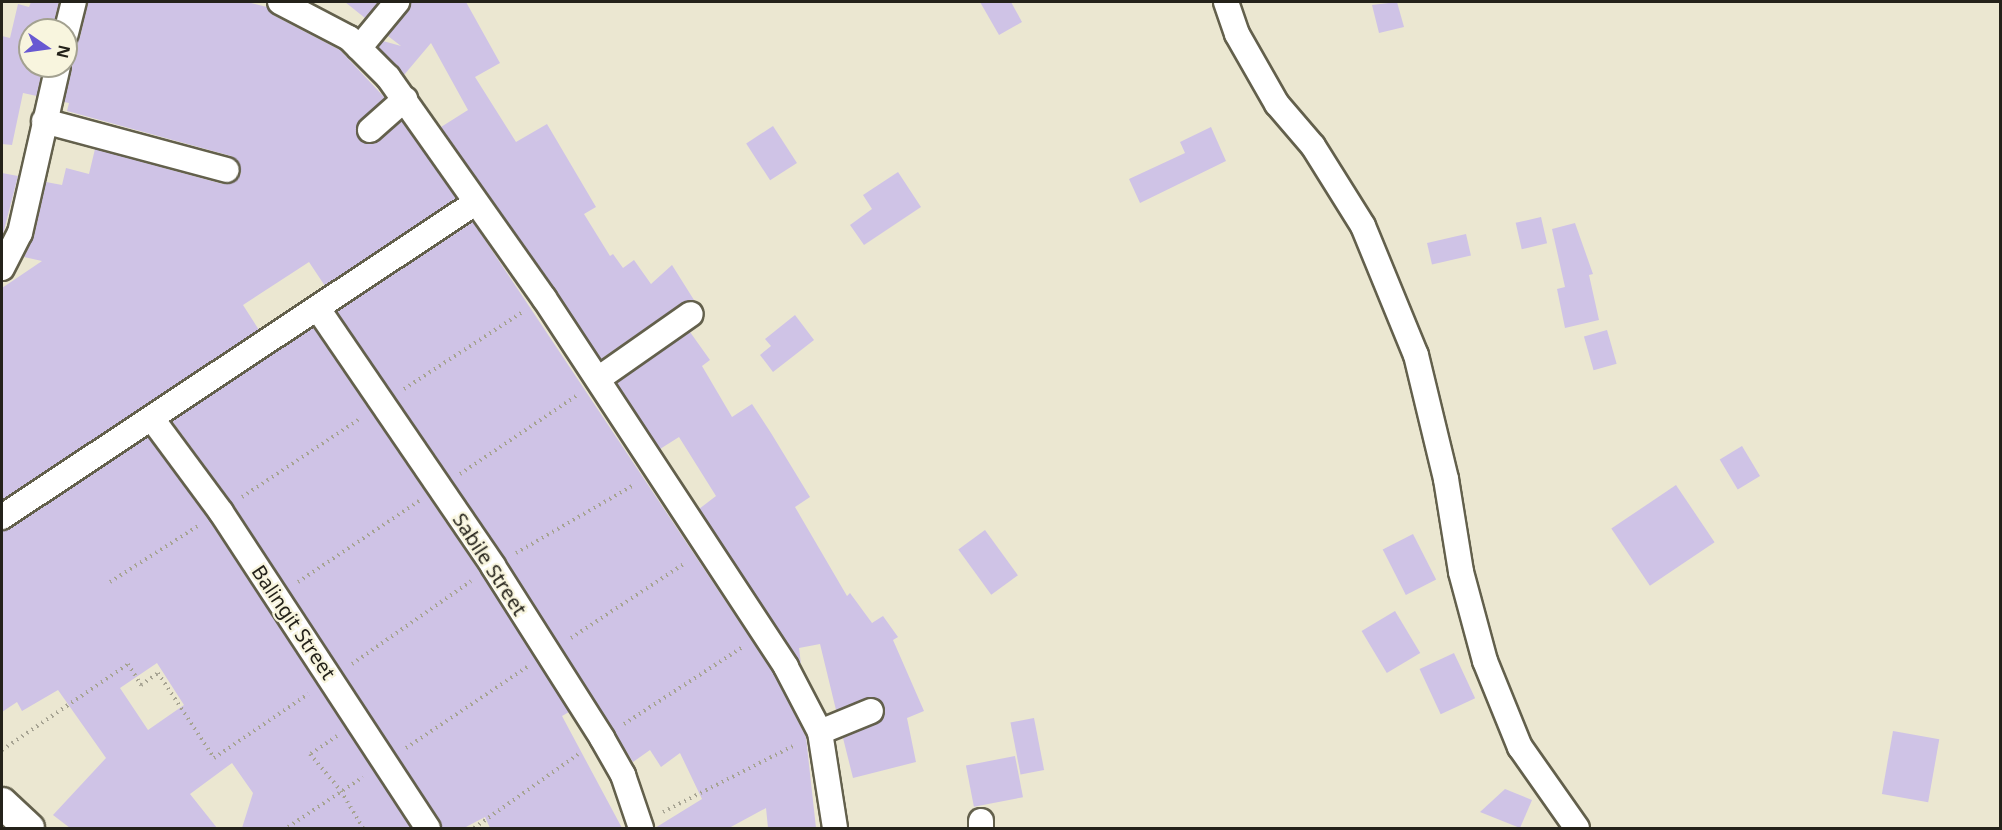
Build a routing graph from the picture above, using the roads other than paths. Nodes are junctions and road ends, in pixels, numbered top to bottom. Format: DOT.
graph roads {
  1 [pos="74,2"];
  2 [pos="279,2"];
  3 [pos="397,2"];
  4 [pos="1226,2"];
  5 [pos="320,10"];
  6 [pos="70,18"];
  7 [pos="359,48"];
  8 [pos="55,78"];
  9 [pos="405,99"];
  10 [pos="44,121"];
  11 [pos="370,130"];
  12 [pos="227,170"];
  13 [pos="475,203"];
  14 [pos="2,268"];
  15 [pos="318,309"];
  16 [pos="691,314"];
  17 [pos="598,379"];
  18 [pos="153,420"];
  19 [pos="2,517"];
  20 [pos="871,711"];
  21 [pos="820,732"];
  22 [pos="2,803"];
  23 [pos="640,826"];
  24 [pos="29,828"];
  25 [pos="428,828"];
  26 [pos="835,828"];
  27 [pos="1577,828"];
  1 -- 6 [label="street"];
  2 -- 5 [label="street"];
  3 -- 7 [label="street"];
  4 -- 27 [label="street"];
  5 -- 7 [label="street"];
  7 -- 9 [label="street"];
  8 -- 10 [label="street"];
  9 -- 11 [label="street"];
  9 -- 13 [label="street"];
  10 -- 12 [label="street"];
  10 -- 14 [label="street"];
  13 -- 15 [label="street"];
  13 -- 17 [label="street"];
  15 -- 18 [label="street"];
  15 -- 23 [label="street, Sabile Street"];
  16 -- 17 [label="street"];
  17 -- 21 [label="street"];
  18 -- 19 [label="street"];
  18 -- 25 [label="street, Balingit Street"];
  20 -- 21 [label="street"];
  21 -- 26 [label="street"];
  22 -- 24 [label="street"];
}
